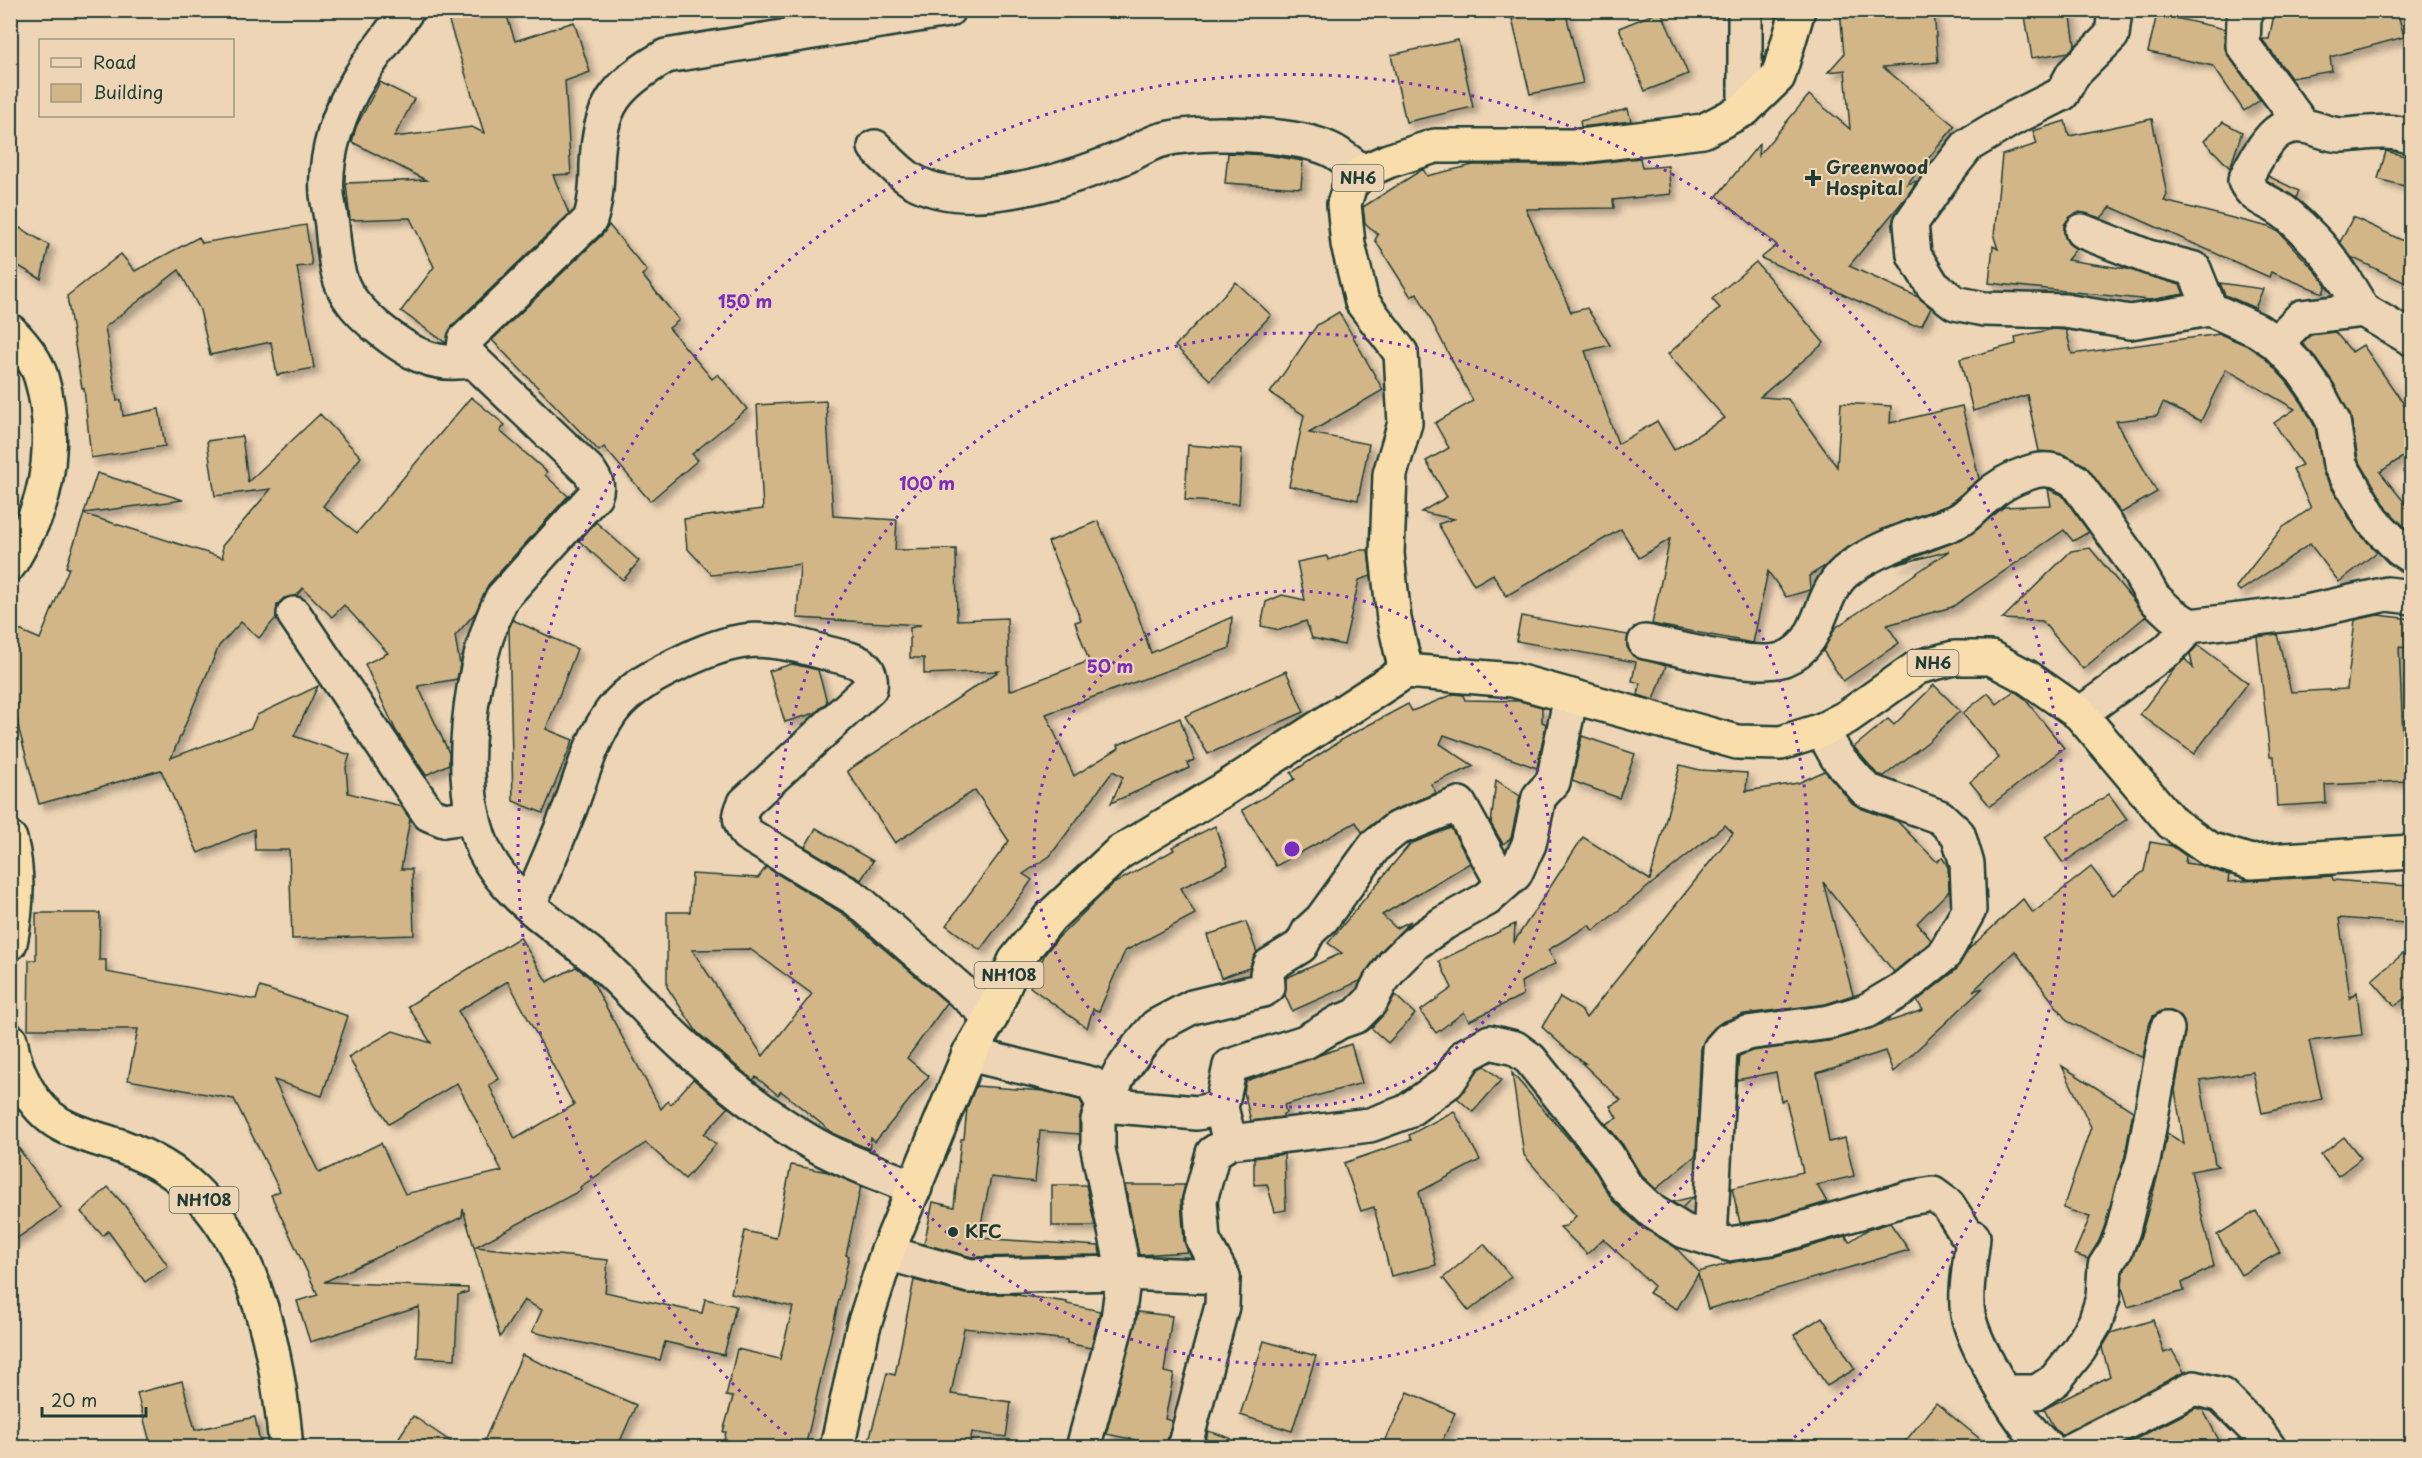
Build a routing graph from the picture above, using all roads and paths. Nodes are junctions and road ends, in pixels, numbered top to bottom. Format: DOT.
graph roads {
  1 [pos="407,10"];
  2 [pos="948,10"];
  3 [pos="1745,10"];
  4 [pos="1798,10"];
  5 [pos="2115,10"];
  6 [pos="2248,10"];
  7 [pos="1745,109"];
  8 [pos="2302,126"];
  9 [pos="2412,136"];
  10 [pos="875,147"];
  11 [pos="1363,172"];
  12 [pos="2082,231"];
  13 [pos="2210,309"];
  14 [pos="2363,310"];
  15 [pos="10,330"];
  16 [pos="2412,339"];
  17 [pos="2276,343"];
  18 [pos="473,360"];
  19 [pos="2412,557"];
  20 [pos="10,564"];
  21 [pos="2412,597"];
  22 [pos="294,614"];
  23 [pos="2190,626"];
  24 [pos="1645,642"];
  25 [pos="1406,671"];
  26 [pos="1571,696"];
  27 [pos="2080,714"];
  28 [pos="1822,730"];
  29 [pos="473,816"];
  30 [pos="10,839"];
  31 [pos="2412,852"];
  32 [pos="1503,884"];
  33 [pos="529,904"];
  34 [pos="10,943"];
  35 [pos="991,1017"];
  36 [pos="2167,1029"];
  37 [pos="10,1040"];
  38 [pos="969,1054"];
  39 [pos="1104,1105"];
  40 [pos="1221,1108"];
  41 [pos="1230,1142"];
  42 [pos="915,1188"];
  43 [pos="1710,1239"];
  44 [pos="886,1253"];
  45 [pos="1124,1273"];
  46 [pos="1223,1277"];
  47 [pos="2006,1392"];
  48 [pos="2026,1435"];
  49 [pos="286,1448"];
  50 [pos="837,1448"];
  51 [pos="1083,1448"];
  52 [pos="1184,1448"];
  53 [pos="2048,1448"];
  54 [pos="2075,1448"];
  55 [pos="2269,1448"];
  1 -- 18 [label="street"];
  2 -- 18 [label="street"];
  3 -- 7 [label="street"];
  4 -- 7 [label="highway, NH6"];
  5 -- 13 [label="street"];
  6 -- 8 [label="street"];
  7 -- 11 [label="highway, NH6"];
  8 -- 9 [label="street"];
  8 -- 14 [label="street"];
  10 -- 11 [label="street"];
  11 -- 25 [label="highway, NH6"];
  12 -- 13 [label="street"];
  13 -- 17 [label="street"];
  14 -- 16 [label="street"];
  14 -- 17 [label="street"];
  15 -- 20 [label="highway"];
  17 -- 19 [label="street"];
  18 -- 29 [label="street"];
  21 -- 23 [label="street"];
  22 -- 29 [label="street"];
  23 -- 24 [label="street"];
  23 -- 27 [label="street"];
  25 -- 26 [label="highway, NH6"];
  25 -- 35 [label="highway, NH108"];
  26 -- 28 [label="highway, NH6"];
  26 -- 32 [label="street"];
  27 -- 28 [label="highway, NH6"];
  27 -- 31 [label="highway, NH6"];
  28 -- 43 [label="street"];
  29 -- 33 [label="street"];
  30 -- 34 [label="highway"];
  32 -- 39 [label="street"];
  32 -- 40 [label="street"];
  33 -- 35 [label="street"];
  33 -- 42 [label="street"];
  35 -- 38 [label="highway, NH108"];
  36 -- 47 [label="street"];
  37 -- 49 [label="highway, NH108"];
  38 -- 39 [label="street"];
  38 -- 42 [label="highway, NH108"];
  39 -- 40 [label="street"];
  39 -- 45 [label="street"];
  40 -- 41 [label="street"];
  41 -- 43 [label="street"];
  41 -- 46 [label="street"];
  42 -- 44 [label="highway, NH108"];
  43 -- 47 [label="street"];
  44 -- 45 [label="street"];
  44 -- 50 [label="highway, NH108"];
  45 -- 46 [label="street"];
  45 -- 51 [label="street"];
  46 -- 52 [label="street"];
  47 -- 48 [label="street"];
  48 -- 53 [label="street"];
  54 -- 55 [label="street"];
}
